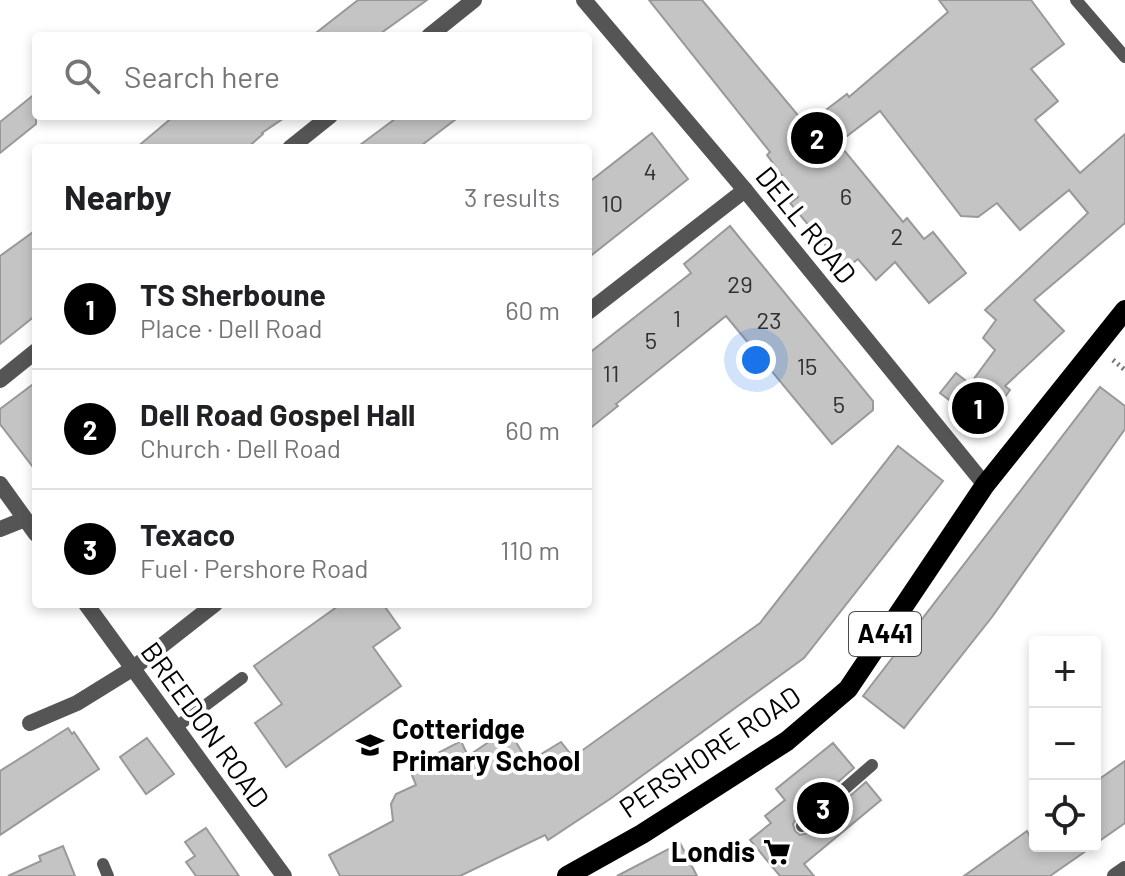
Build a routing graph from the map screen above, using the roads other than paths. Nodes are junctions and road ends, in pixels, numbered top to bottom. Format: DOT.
graph roads {
  1 [pos="474,0"];
  2 [pos="584,0"];
  3 [pos="1076,0"];
  4 [pos="434,32"];
  5 [pos="1125,57"];
  6 [pos="325,120"];
  7 [pos="295,144"];
  8 [pos="745,190"];
  9 [pos="592,309"];
  10 [pos="1125,310"];
  11 [pos="32,354"];
  12 [pos="0,380"];
  13 [pos="0,484"];
  14 [pos="985,485"];
  15 [pos="25,519"];
  16 [pos="0,529"];
  17 [pos="32,529"];
  18 [pos="89,608"];
  19 [pos="210,608"];
  20 [pos="132,669"];
  21 [pos="242,678"];
  22 [pos="30,723"];
  23 [pos="175,728"];
  24 [pos="872,765"];
  25 [pos="802,826"];
  26 [pos="1125,869"];
  27 [pos="284,876"];
  28 [pos="567,876"];
  29 [pos="1115,876"];
  1 -- 4 [label="street"];
  2 -- 8 [label="street, DELL ROAD"];
  3 -- 5 [label="lane"];
  6 -- 7 [label="street"];
  8 -- 9 [label="street"];
  8 -- 14 [label="street, DELL ROAD"];
  10 -- 14 [label="main road, PERSHORE ROAD / A441"];
  11 -- 12 [label="street"];
  13 -- 15 [label="street"];
  14 -- 28 [label="main road, PERSHORE ROAD / A441"];
  15 -- 16 [label="street"];
  15 -- 17 [label="street"];
  18 -- 20 [label="street, BREEDON ROAD"];
  19 -- 20 [label="street"];
  20 -- 22 [label="street"];
  20 -- 23 [label="street, BREEDON ROAD"];
  21 -- 23 [label="lane"];
  23 -- 27 [label="street, BREEDON ROAD"];
  24 -- 25 [label="lane"];
  26 -- 29 [label="street"];
}
